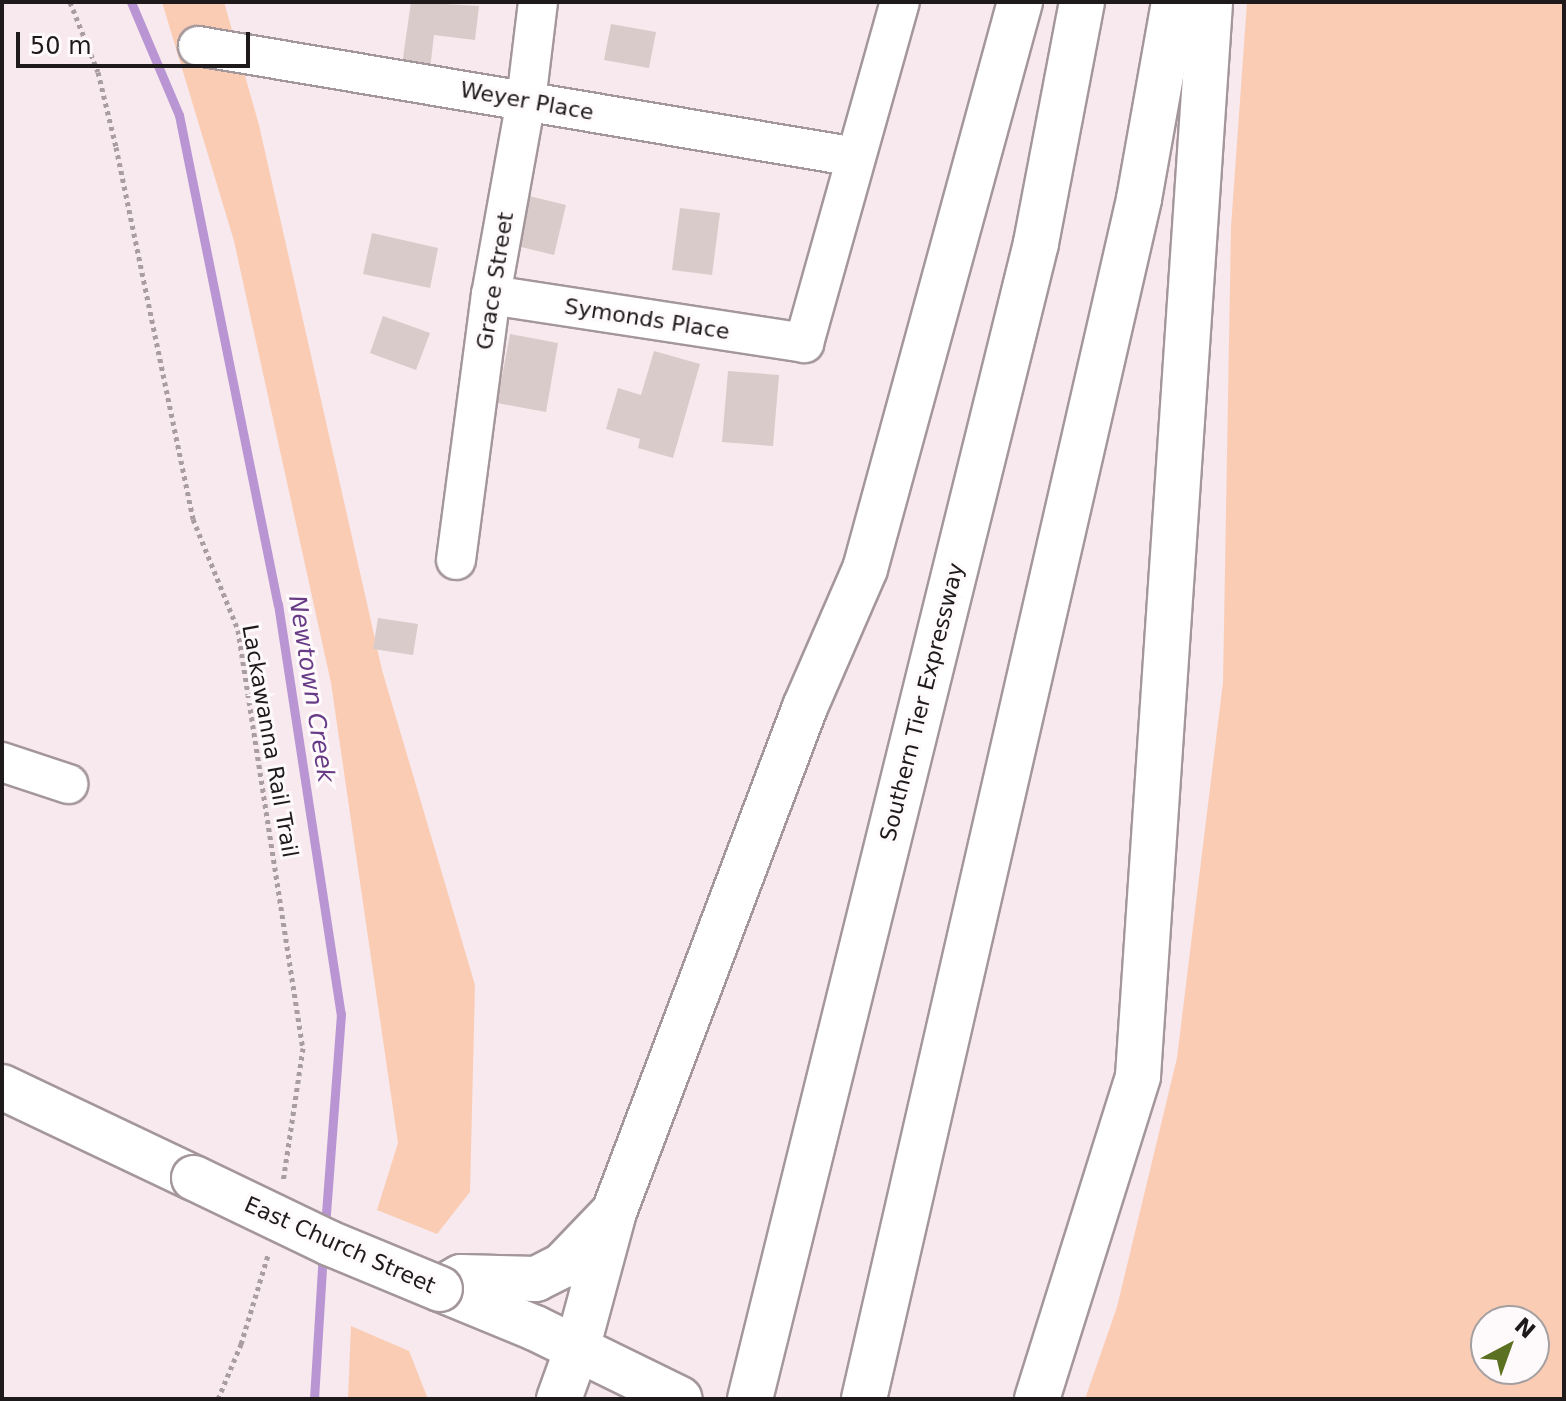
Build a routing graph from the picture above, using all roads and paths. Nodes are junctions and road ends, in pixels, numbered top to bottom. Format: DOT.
graph roads {
  1 [pos="70,2"];
  2 [pos="538,2"];
  3 [pos="900,2"];
  4 [pos="1020,2"];
  5 [pos="1082,2"];
  6 [pos="1174,2"];
  7 [pos="1210,2"];
  8 [pos="198,46"];
  9 [pos="526,101"];
  10 [pos="856,157"];
  11 [pos="491,295"];
  12 [pos="456,560"];
  13 [pos="2,762"];
  14 [pos="68,784"];
  15 [pos="2,1087"];
  16 [pos="281,1194"];
  17 [pos="614,1212"];
  18 [pos="269,1249"];
  19 [pos="440,1289"];
  20 [pos="577,1349"];
  21 [pos="674,1396"];
  22 [pos="218,1399"];
  23 [pos="559,1399"];
  24 [pos="750,1399"];
  25 [pos="864,1399"];
  26 [pos="1037,1399"];
  1 -- 16 [label="path, Lackawanna Rail Trail"];
  2 -- 9 [label="street, Grace Street"];
  3 -- 10 [label="street"];
  4 -- 17 [label="main road"];
  5 -- 24 [label="main road, Southern Tier Expressway"];
  6 -- 25 [label="main road"];
  7 -- 26 [label="main road"];
  8 -- 9 [label="street, Weyer Place"];
  9 -- 10 [label="street, Weyer Place"];
  9 -- 11 [label="street, Grace Street"];
  10 -- 11 [label="street, Symonds Place"];
  11 -- 12 [label="street, Grace Street"];
  13 -- 14 [label="street"];
  15 -- 19 [label="main road, East Church Street, bridge"];
  17 -- 19 [label="main road"];
  17 -- 20 [label="main road"];
  18 -- 22 [label="path"];
  19 -- 20 [label="main road, East Church Street"];
  20 -- 21 [label="main road, East Church Street"];
  20 -- 23 [label="main road"];
}
